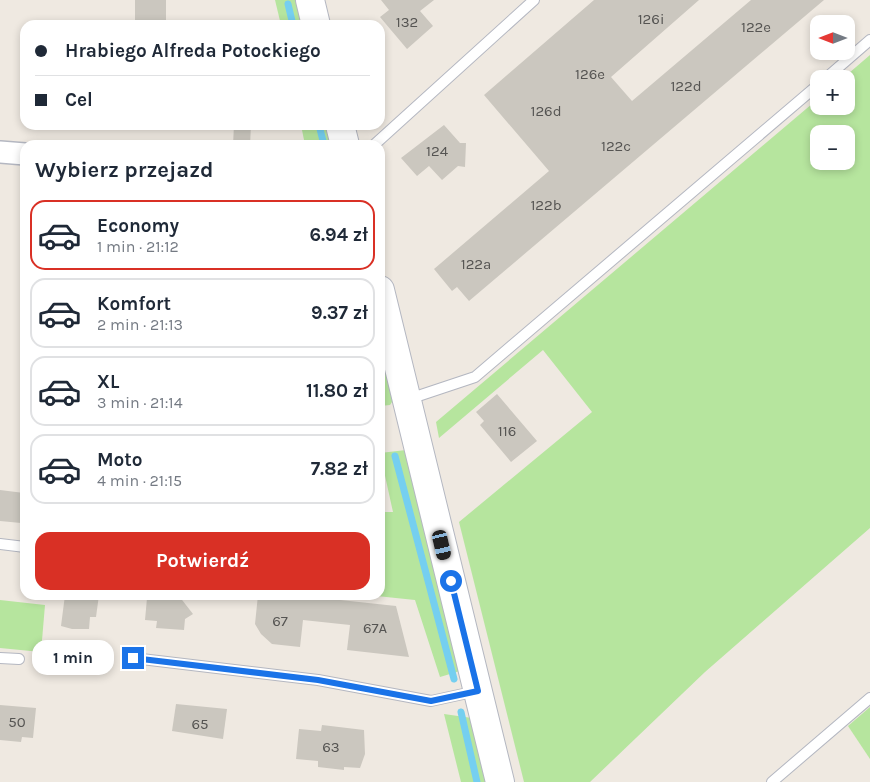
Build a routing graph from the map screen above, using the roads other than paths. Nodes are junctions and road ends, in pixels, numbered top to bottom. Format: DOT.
graph roads {
  1 [pos="310,0"];
  2 [pos="534,0"];
  3 [pos="315,20"];
  4 [pos="870,40"];
  5 [pos="835,70"];
  6 [pos="810,92"];
  7 [pos="380,140"];
  8 [pos="0,152"];
  9 [pos="20,154"];
  10 [pos="385,311"];
  11 [pos="406,399"];
  12 [pos="0,544"];
  13 [pos="20,546"];
  14 [pos="0,658"];
  15 [pos="133,658"];
  16 [pos="19,659"];
  17 [pos="478,691"];
  18 [pos="870,698"];
  19 [pos="500,782"];
  20 [pos="772,782"];
  1 -- 3 [label="street"];
  2 -- 7 [label="lane"];
  4 -- 5 [label="lane"];
  6 -- 11 [label="lane"];
  8 -- 9 [label="street"];
  10 -- 11 [label="street"];
  11 -- 17 [label="street"];
  12 -- 13 [label="lane"];
  14 -- 16 [label="lane"];
  15 -- 17 [label="lane"];
  17 -- 19 [label="street"];
  18 -- 20 [label="lane"];
}
